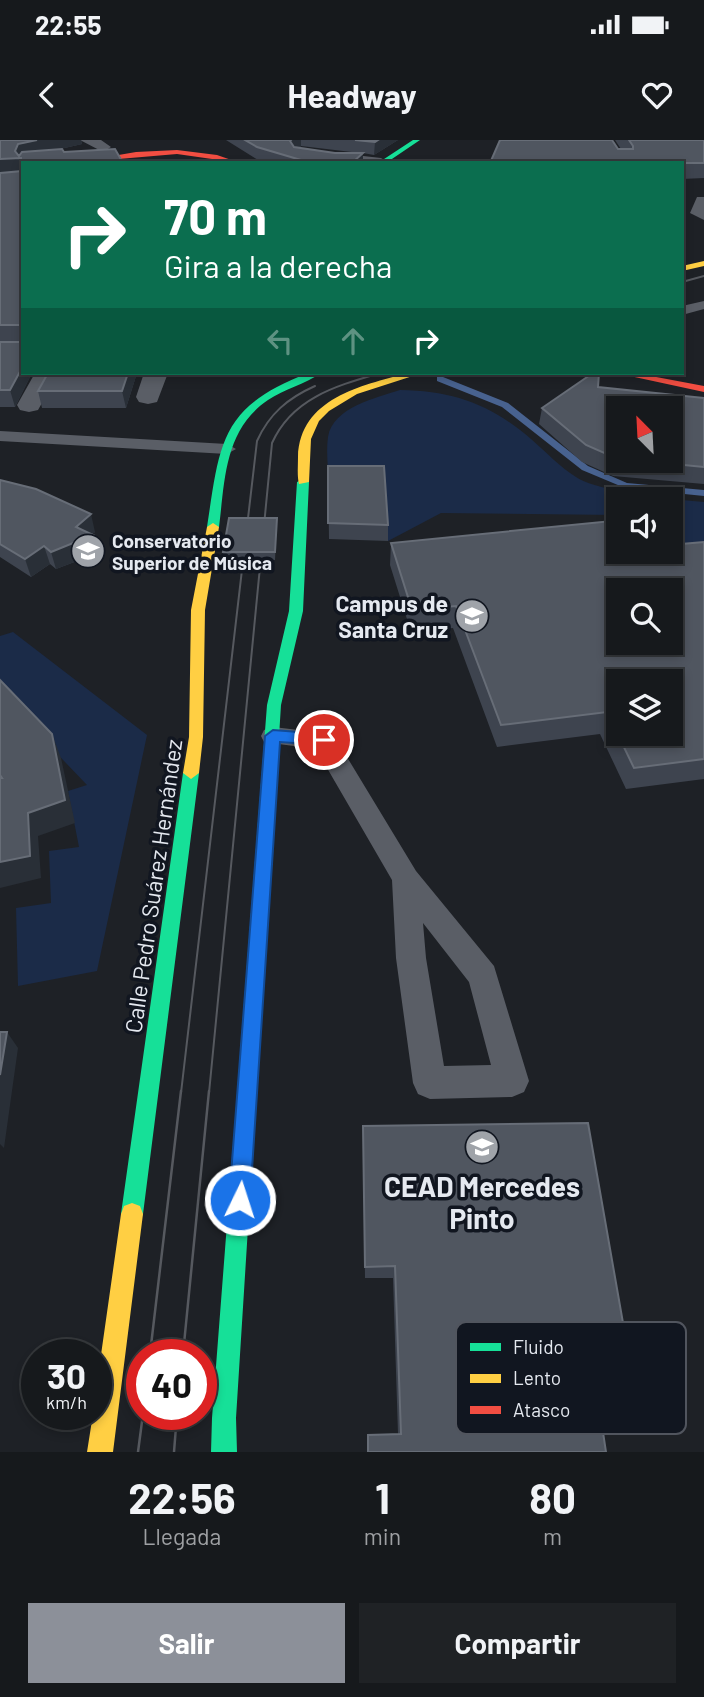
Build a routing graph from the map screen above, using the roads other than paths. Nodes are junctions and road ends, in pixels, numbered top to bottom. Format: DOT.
graph roads {
  1 [pos="131,140"];
  2 [pos="329,140"];
  3 [pos="418,140"];
  4 [pos="97,149"];
  5 [pos="69,159"];
  6 [pos="230,161"];
  7 [pos="357,161"];
  8 [pos="384,161"];
  9 [pos="684,198"];
  10 [pos="703,200"];
  11 [pos="694,214"];
  12 [pos="704,263"];
  13 [pos="684,268"];
  14 [pos="704,304"];
  15 [pos="684,311"];
  16 [pos="46,375"];
  17 [pos="155,375"];
  18 [pos="311,375"];
  19 [pos="411,375"];
  20 [pos="629,375"];
  21 [pos="704,389"];
  22 [pos="148,397"];
  23 [pos="29,405"];
  24 [pos="0,436"];
  25 [pos="227,449"];
  26 [pos="273,736"];
  27 [pos="405,879"];
  28 [pos="100,1452"];
  29 [pos="224,1452"];
  1 -- 4 [label="street"];
  2 -- 7 [label="street"];
  3 -- 8 [label="street"];
  4 -- 5 [label="street"];
  4 -- 6 [label="street"];
  9 -- 10 [label="lane"];
  10 -- 11 [label="lane"];
  12 -- 13 [label="street"];
  14 -- 15 [label="lane"];
  16 -- 23 [label="street"];
  17 -- 22 [label="street"];
  18 -- 25 [label="street, Calle Pedro Suárez Hernández"];
  19 -- 26 [label="street"];
  20 -- 21 [label="street"];
  24 -- 25 [label="lane"];
  25 -- 28 [label="street, Calle Pedro Suárez Hernández"];
  26 -- 27 [label="lane"];
  26 -- 29 [label="street"];
  27 -- 27 [label="lane"];
}
